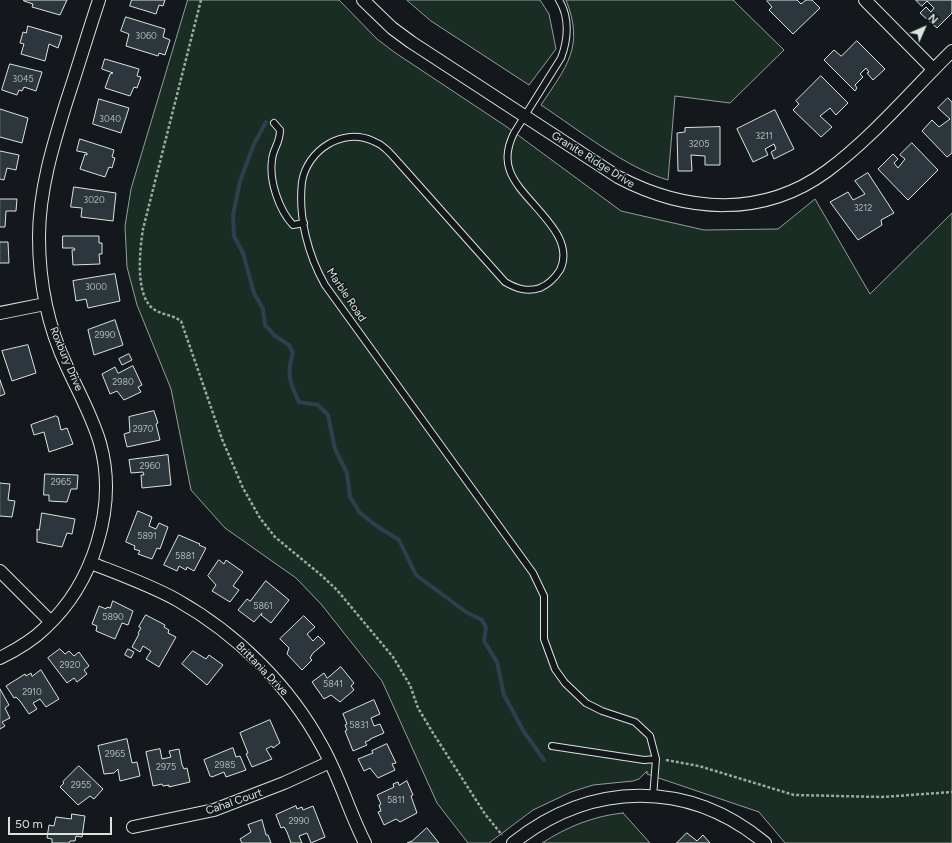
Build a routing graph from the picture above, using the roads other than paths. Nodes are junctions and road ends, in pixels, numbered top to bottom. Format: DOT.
graph roads {
  1 [pos="99,0"];
  2 [pos="364,0"];
  3 [pos="559,0"];
  4 [pos="865,0"];
  5 [pos="952,51"];
  6 [pos="933,69"];
  7 [pos="523,116"];
  8 [pos="274,123"];
  9 [pos="304,223"];
  10 [pos="46,304"];
  11 [pos="0,313"];
  12 [pos="91,563"];
  13 [pos="0,571"];
  14 [pos="51,622"];
  15 [pos="0,658"];
  16 [pos="552,746"];
  17 [pos="656,759"];
  18 [pos="330,762"];
  19 [pos="654,797"];
  20 [pos="133,827"];
  21 [pos="365,843"];
  22 [pos="513,843"];
  23 [pos="765,843"];
  1 -- 10 [label="street, Roxbury Drive"];
  2 -- 7 [label="street, Granite Ridge Drive"];
  3 -- 7 [label="lane, Marble Road"];
  4 -- 6 [label="street"];
  5 -- 6 [label="street, Granite Ridge Drive"];
  6 -- 7 [label="street, Granite Ridge Drive"];
  7 -- 9 [label="lane, Marble Road"];
  8 -- 9 [label="lane"];
  9 -- 17 [label="lane, Marble Road"];
  10 -- 11 [label="street"];
  10 -- 12 [label="street, Roxbury Drive"];
  12 -- 14 [label="street, Roxbury Drive"];
  12 -- 18 [label="street, Brittania Drive"];
  13 -- 14 [label="street"];
  14 -- 15 [label="street, Roxbury Drive"];
  16 -- 17 [label="lane"];
  17 -- 19 [label="lane, Marble Road"];
  18 -- 20 [label="street, Cahal Court"];
  18 -- 21 [label="street, Brittania Drive"];
  19 -- 22 [label="street"];
  19 -- 23 [label="street"];
}
